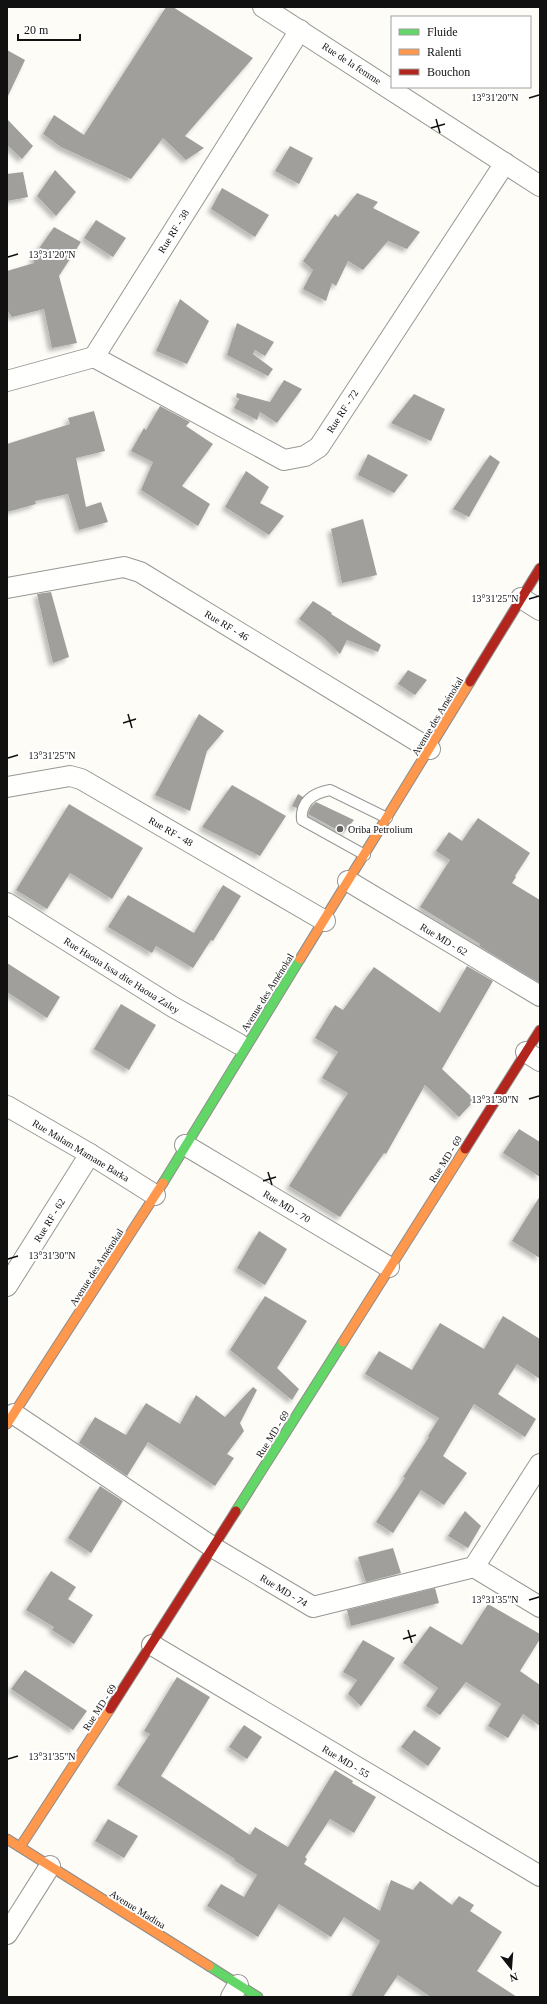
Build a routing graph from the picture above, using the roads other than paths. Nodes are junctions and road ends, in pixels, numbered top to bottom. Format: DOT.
graph roads {
  1 [pos="264,7"];
  2 [pos="300,30"];
  3 [pos="505,163"];
  4 [pos="540,186"];
  5 [pos="94,357"];
  6 [pos="7,381"];
  7 [pos="540,568"];
  8 [pos="7,588"];
  9 [pos="521,598"];
  10 [pos="540,610"];
  11 [pos="430,749"];
  12 [pos="7,787"];
  13 [pos="387,818"];
  14 [pos="364,855"];
  15 [pos="348,882"];
  16 [pos="7,903"];
  17 [pos="325,921"];
  18 [pos="540,996"];
  19 [pos="540,1030"];
  20 [pos="239,1044"];
  21 [pos="533,1057"];
  22 [pos="7,1106"];
  23 [pos="185,1145"];
  24 [pos="90,1154"];
  25 [pos="155,1195"];
  26 [pos="389,1267"];
  27 [pos="7,1286"];
  28 [pos="10,1419"];
  29 [pos="540,1464"];
  30 [pos="214,1548"];
  31 [pos="474,1568"];
  32 [pos="540,1607"];
  33 [pos="152,1645"];
  34 [pos="7,1839"];
  35 [pos="20,1847"];
  36 [pos="50,1866"];
  37 [pos="540,1876"];
  38 [pos="7,1934"];
  39 [pos="234,1991"];
  40 [pos="258,1997"];
  1 -- 2 [label="street, Rue de la femme"];
  2 -- 3 [label="street, Rue de la femme"];
  2 -- 5 [label="street, Rue RF - 38"];
  3 -- 4 [label="street, Rue de la femme"];
  3 -- 5 [label="street, Rue RF - 72"];
  5 -- 6 [label="street"];
  7 -- 9 [label="street, Avenue des Aménokal"];
  8 -- 11 [label="street, Rue RF - 46"];
  9 -- 10 [label="street"];
  9 -- 11 [label="street, Avenue des Aménokal"];
  11 -- 13 [label="street, Avenue des Aménokal"];
  12 -- 17 [label="street, Rue RF - 48"];
  13 -- 14 [label="street, Avenue des Aménokal"];
  13 -- 14 [label="lane"];
  14 -- 15 [label="street, Avenue des Aménokal"];
  15 -- 17 [label="street, Avenue des Aménokal"];
  15 -- 18 [label="street, Rue MD - 62"];
  16 -- 20 [label="street, Rue Haoua Issa dite Haoua Zaley"];
  17 -- 23 [label="street, Avenue des Aménokal"];
  19 -- 21 [label="street, Rue MD - 69"];
  21 -- 26 [label="street, Rue MD - 69"];
  22 -- 24 [label="street, Rue Malam Mamane Barka"];
  23 -- 25 [label="street, Avenue des Aménokal"];
  23 -- 26 [label="street, Rue MD - 70"];
  24 -- 25 [label="street, Rue Malam Mamane Barka"];
  24 -- 27 [label="street, Rue RF - 62"];
  25 -- 28 [label="street, Avenue des Aménokal"];
  26 -- 30 [label="street, Rue MD - 69"];
  28 -- 30 [label="street, Rue MD - 74"];
  29 -- 31 [label="street"];
  30 -- 31 [label="street, Rue MD - 74"];
  30 -- 33 [label="street, Rue MD - 69"];
  31 -- 32 [label="street"];
  33 -- 35 [label="street, Rue MD - 69"];
  33 -- 37 [label="street, Rue MD - 55"];
  34 -- 35 [label="street, Avenue Madina"];
  35 -- 36 [label="street, Avenue Madina"];
  36 -- 38 [label="street"];
  36 -- 39 [label="street, Avenue Madina"];
  39 -- 40 [label="street, Avenue Madina"];
}
